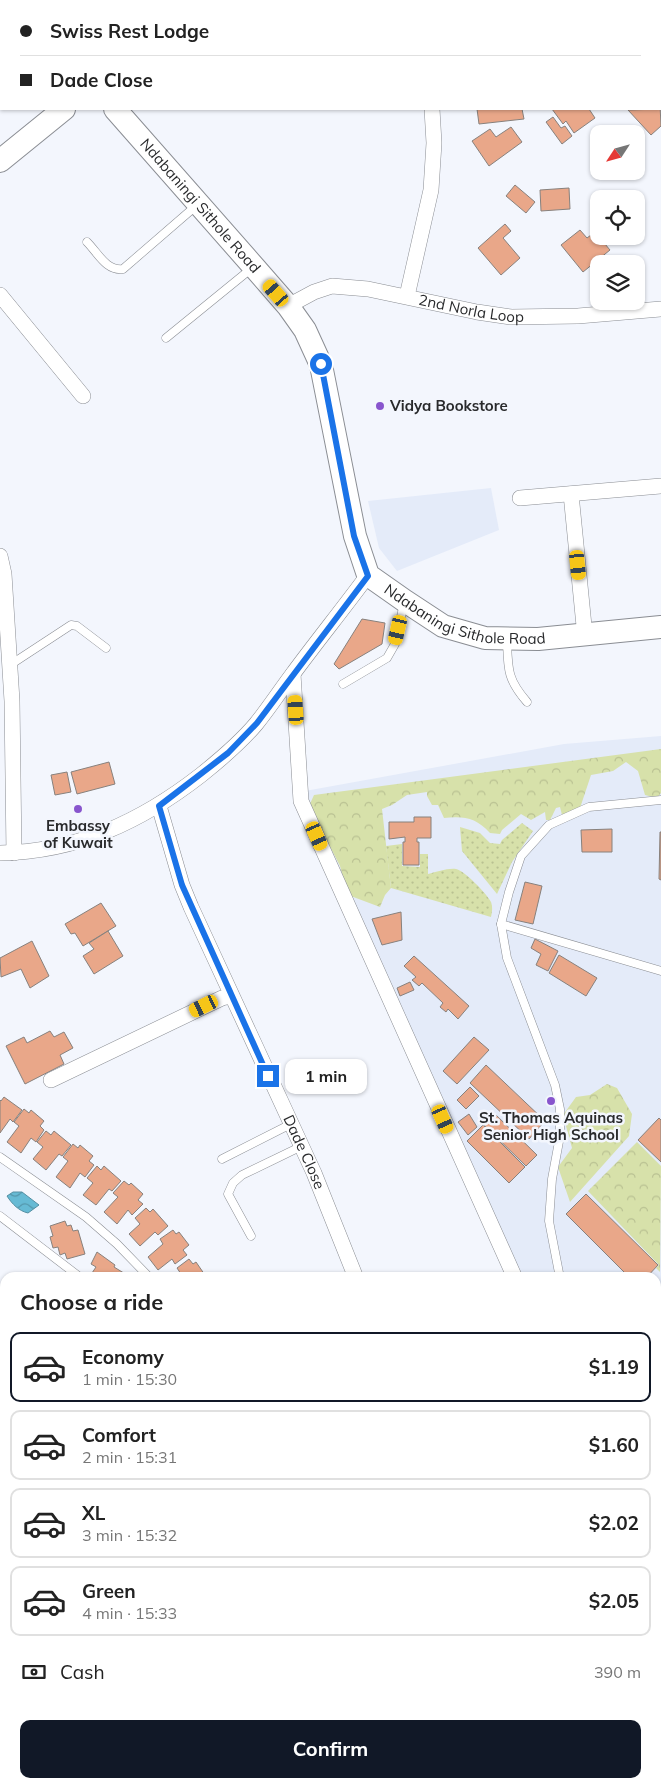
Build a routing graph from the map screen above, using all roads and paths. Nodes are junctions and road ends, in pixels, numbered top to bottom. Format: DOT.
graph roads {
  1 [pos="63,110"];
  2 [pos="116,110"];
  3 [pos="432,110"];
  4 [pos="0,162"];
  5 [pos="199,204"];
  6 [pos="87,242"];
  7 [pos="254,267"];
  8 [pos="0,295"];
  9 [pos="407,296"];
  10 [pos="288,306"];
  11 [pos="661,309"];
  12 [pos="166,338"];
  13 [pos="83,396"];
  14 [pos="661,486"];
  15 [pos="571,494"];
  16 [pos="520,498"];
  17 [pos="0,556"];
  18 [pos="368,576"];
  19 [pos="404,601"];
  20 [pos="661,627"];
  21 [pos="585,636"];
  22 [pos="507,639"];
  23 [pos="106,648"];
  24 [pos="10,665"];
  25 [pos="293,674"];
  26 [pos="343,684"];
  27 [pos="527,702"];
  28 [pos="661,800"];
  29 [pos="159,806"];
  30 [pos="7,853"];
  31 [pos="501,924"];
  32 [pos="661,970"];
  33 [pos="231,996"];
  34 [pos="50,1080"];
  35 [pos="291,1124"];
  36 [pos="302,1146"];
  37 [pos="0,1157"];
  38 [pos="222,1159"];
  39 [pos="0,1216"];
  40 [pos="251,1236"];
  41 [pos="73,1272"];
  42 [pos="144,1272"];
  43 [pos="354,1272"];
  44 [pos="511,1272"];
  45 [pos="559,1272"];
  1 -- 4 [label="street"];
  2 -- 5 [label="street, Ndabaningi Sithole Road"];
  3 -- 9 [label="street"];
  5 -- 6 [label="lane"];
  5 -- 7 [label="street, Ndabaningi Sithole Road"];
  7 -- 10 [label="street, Ndabaningi Sithole Road"];
  7 -- 12 [label="lane"];
  8 -- 13 [label="street"];
  9 -- 10 [label="street, 2nd Norla Loop"];
  9 -- 11 [label="street, 2nd Norla Loop"];
  10 -- 18 [label="street, Ndabaningi Sithole Road"];
  14 -- 15 [label="street"];
  15 -- 16 [label="street"];
  15 -- 21 [label="street"];
  17 -- 24 [label="street"];
  18 -- 19 [label="street, Ndabaningi Sithole Road"];
  18 -- 25 [label="street"];
  19 -- 22 [label="street, Ndabaningi Sithole Road"];
  19 -- 26 [label="lane"];
  20 -- 21 [label="street, Ndabaningi Sithole Road"];
  21 -- 22 [label="street, Ndabaningi Sithole Road"];
  22 -- 27 [label="lane"];
  23 -- 24 [label="lane"];
  24 -- 30 [label="street"];
  25 -- 29 [label="street"];
  25 -- 44 [label="street"];
  28 -- 31 [label="lane"];
  29 -- 30 [label="street"];
  29 -- 33 [label="street, Dade Close"];
  31 -- 32 [label="lane"];
  31 -- 45 [label="lane"];
  33 -- 34 [label="street"];
  33 -- 35 [label="street, Dade Close"];
  35 -- 36 [label="street, Dade Close"];
  35 -- 38 [label="lane"];
  36 -- 40 [label="lane"];
  36 -- 43 [label="street, Dade Close"];
  37 -- 42 [label="lane"];
  39 -- 41 [label="lane"];
}
